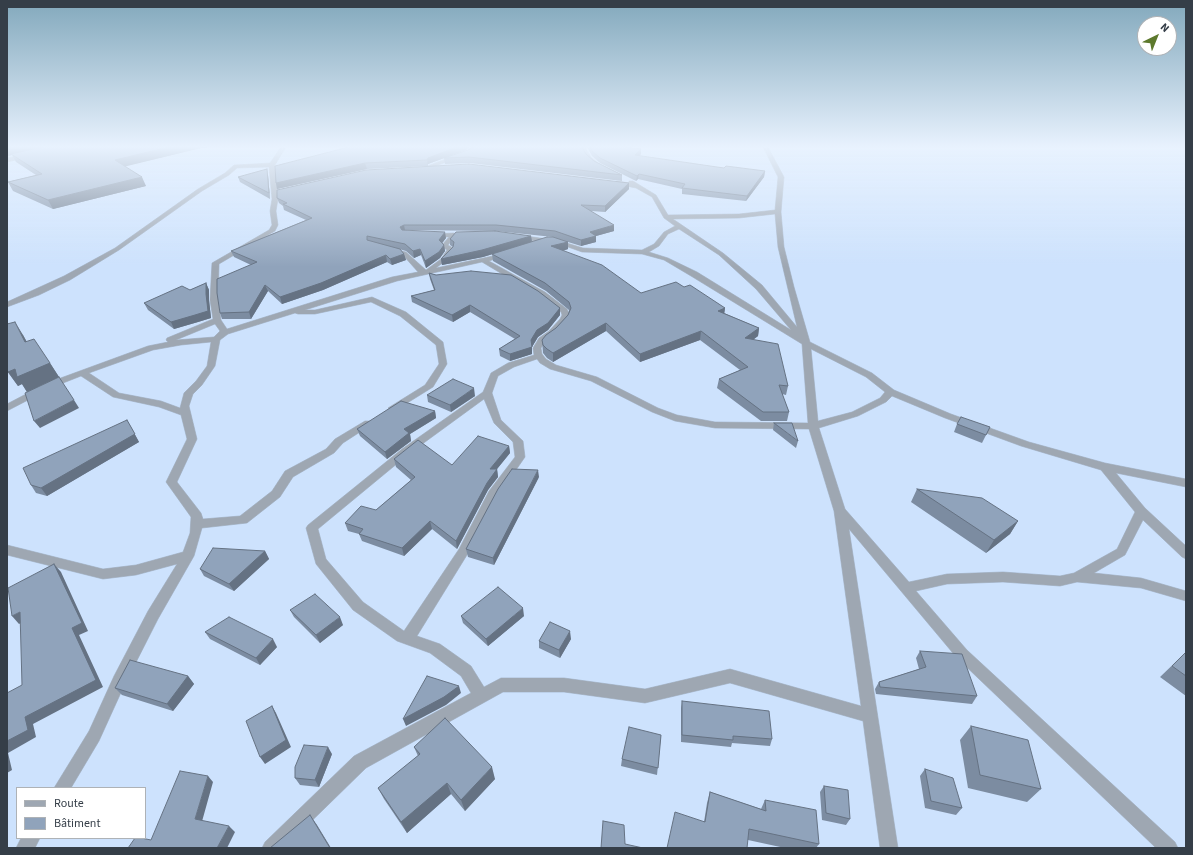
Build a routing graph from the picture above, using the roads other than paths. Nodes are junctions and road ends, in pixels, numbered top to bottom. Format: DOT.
graph roads {
  1 [pos="205,187"];
  2 [pos="274,187"];
  3 [pos="638,187"];
  4 [pos="780,187"];
  5 [pos="282,192"];
  6 [pos="274,194"];
  7 [pos="778,212"];
  8 [pos="666,217"];
  9 [pos="680,226"];
  10 [pos="423,235"];
  11 [pos="514,236"];
  12 [pos="547,241"];
  13 [pos="532,246"];
  14 [pos="383,247"];
  15 [pos="511,252"];
  16 [pos="643,252"];
  17 [pos="483,260"];
  18 [pos="422,273"];
  19 [pos="498,276"];
  20 [pos="444,277"];
  21 [pos="516,279"];
  22 [pos="7,305"];
  23 [pos="286,312"];
  24 [pos="217,320"];
  25 [pos="220,335"];
  26 [pos="806,343"];
  27 [pos="151,348"];
  28 [pos="539,356"];
  29 [pos="82,373"];
  30 [pos="487,392"];
  31 [pos="891,392"];
  32 [pos="7,408"];
  33 [pos="185,413"];
  34 [pos="813,426"];
  35 [pos="1105,467"];
  36 [pos="1186,483"];
  37 [pos="840,511"];
  38 [pos="1141,511"];
  39 [pos="196,524"];
  40 [pos="7,550"];
  41 [pos="1186,554"];
  42 [pos="188,556"];
  43 [pos="1077,577"];
  44 [pos="907,588"];
  45 [pos="1186,596"];
  46 [pos="407,639"];
  47 [pos="481,696"];
  48 [pos="870,716"];
  49 [pos="63,787"];
  50 [pos="30,839"];
  51 [pos="25,848"];
  52 [pos="271,848"];
  53 [pos="889,848"];
  54 [pos="1169,848"];
  1 -- 22 [label="street"];
  2 -- 6 [label="street"];
  3 -- 8 [label="street"];
  4 -- 7 [label="street"];
  5 -- 6 [label="street"];
  6 -- 24 [label="street"];
  7 -- 8 [label="street"];
  7 -- 26 [label="street"];
  8 -- 9 [label="street"];
  9 -- 16 [label="street"];
  9 -- 26 [label="street"];
  10 -- 18 [label="street"];
  11 -- 12 [label="street"];
  12 -- 13 [label="street"];
  12 -- 16 [label="street"];
  14 -- 18 [label="street"];
  15 -- 17 [label="street"];
  16 -- 26 [label="street"];
  17 -- 18 [label="street"];
  17 -- 21 [label="street"];
  18 -- 20 [label="street"];
  18 -- 23 [label="street"];
  19 -- 21 [label="street"];
  21 -- 28 [label="street"];
  23 -- 25 [label="street"];
  23 -- 39 [label="street"];
  24 -- 25 [label="street"];
  24 -- 27 [label="street"];
  25 -- 27 [label="street"];
  25 -- 33 [label="street"];
  26 -- 31 [label="street"];
  26 -- 34 [label="street"];
  27 -- 29 [label="street"];
  28 -- 30 [label="street"];
  28 -- 34 [label="street"];
  29 -- 32 [label="street"];
  29 -- 33 [label="street"];
  30 -- 46 [label="street"];
  30 -- 46 [label="street"];
  31 -- 34 [label="street"];
  31 -- 35 [label="street"];
  33 -- 39 [label="street"];
  34 -- 37 [label="street"];
  35 -- 36 [label="street"];
  35 -- 38 [label="street"];
  37 -- 44 [label="street"];
  37 -- 48 [label="street"];
  38 -- 41 [label="street"];
  38 -- 43 [label="street"];
  39 -- 42 [label="street"];
  40 -- 42 [label="street"];
  42 -- 49 [label="street"];
  43 -- 44 [label="street"];
  43 -- 45 [label="street"];
  44 -- 54 [label="street"];
  46 -- 47 [label="street"];
  47 -- 48 [label="street"];
  47 -- 52 [label="street"];
  48 -- 53 [label="street"];
  50 -- 51 [label="street"];
}
